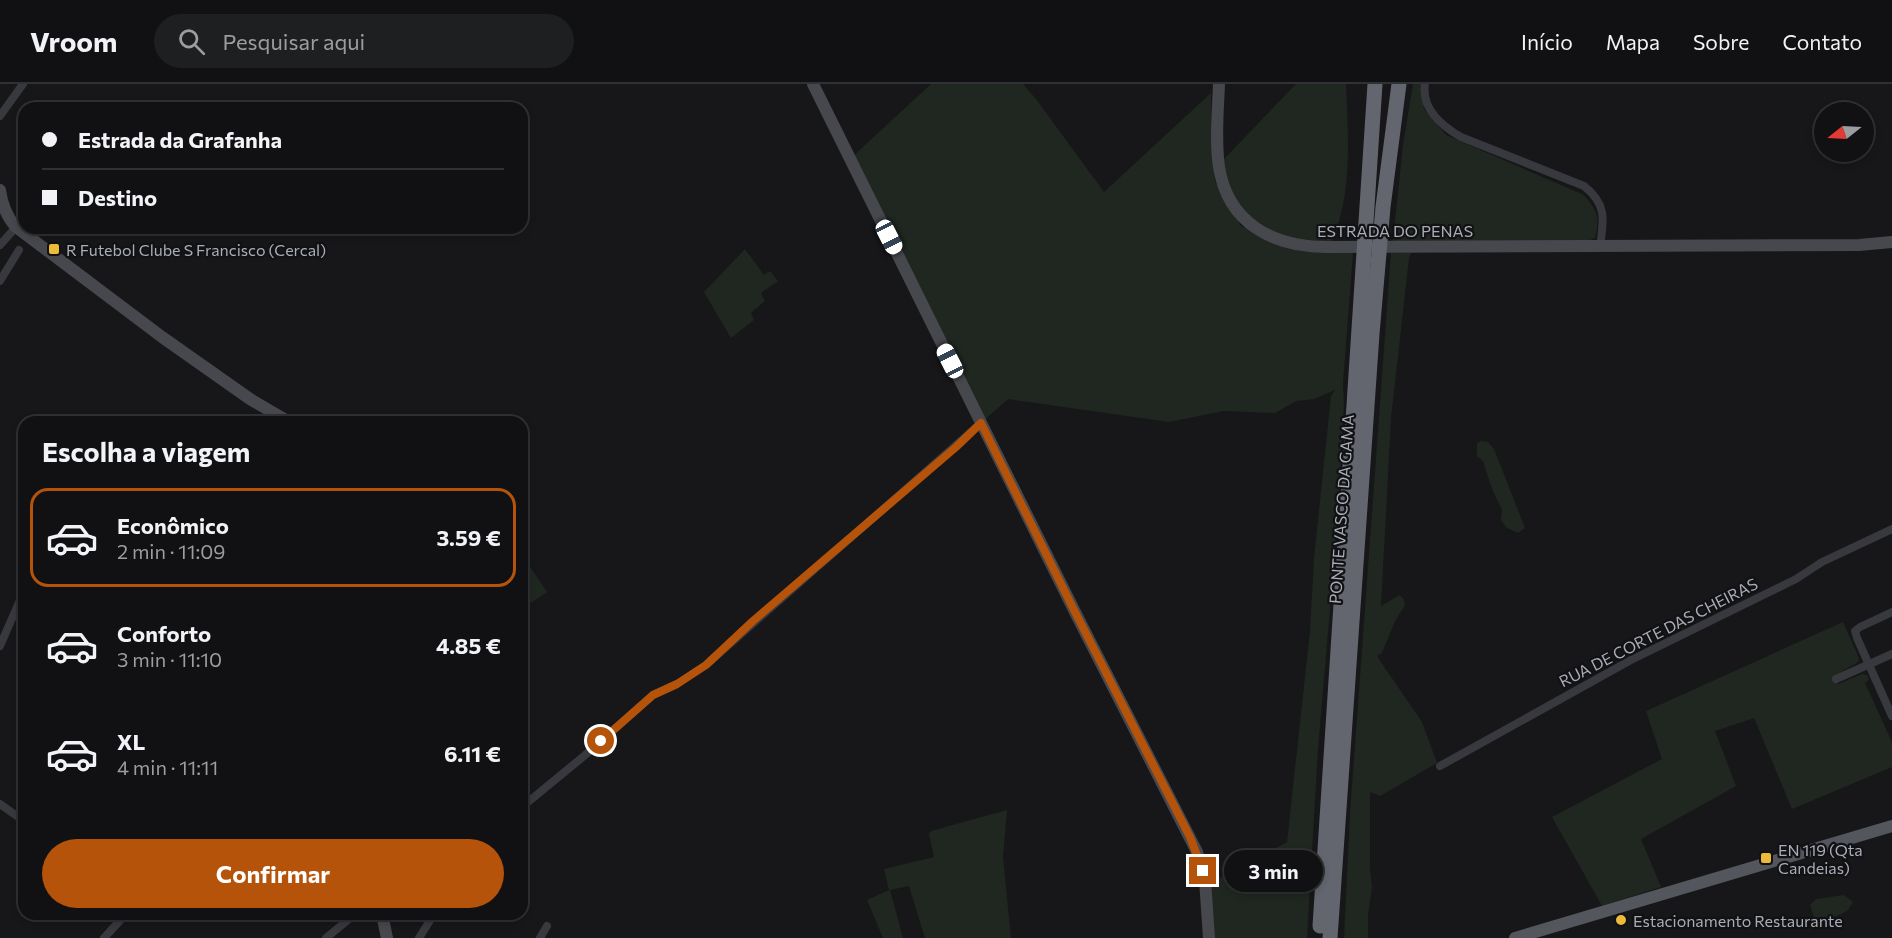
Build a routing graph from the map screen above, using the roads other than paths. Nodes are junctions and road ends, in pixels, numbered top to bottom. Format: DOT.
graph roads {
  1 [pos="23,84"];
  2 [pos="813,84"];
  3 [pos="1218,84"];
  4 [pos="1370,84"];
  5 [pos="1377,84"];
  6 [pos="1399,84"];
  7 [pos="1425,84"];
  8 [pos="0,116"];
  9 [pos="1369,186"];
  10 [pos="0,190"];
  11 [pos="16,227"];
  12 [pos="25,234"];
  13 [pos="1892,242"];
  14 [pos="0,245"];
  15 [pos="1600,246"];
  16 [pos="19,250"];
  17 [pos="0,281"];
  18 [pos="279,416"];
  19 [pos="981,423"];
  20 [pos="1892,529"];
  21 [pos="18,605"];
  22 [pos="1892,612"];
  23 [pos="0,646"];
  24 [pos="1892,654"];
  25 [pos="1869,664"];
  26 [pos="1836,680"];
  27 [pos="1892,716"];
  28 [pos="1440,766"];
  29 [pos="528,802"];
  30 [pos="0,804"];
  31 [pos="18,818"];
  32 [pos="1892,826"];
  33 [pos="120,920"];
  34 [pos="348,920"];
  35 [pos="383,920"];
  36 [pos="430,920"];
  37 [pos="547,926"];
  38 [pos="104,938"];
  39 [pos="326,938"];
  40 [pos="387,938"];
  41 [pos="419,938"];
  42 [pos="540,938"];
  43 [pos="1209,938"];
  44 [pos="1319,938"];
  45 [pos="1330,938"];
  46 [pos="1515,938"];
  1 -- 8 [label="street"];
  2 -- 19 [label="street"];
  3 -- 15 [label="street, ESTRADA DO PENAS"];
  4 -- 9 [label="highway, PONTE VASCO DA GAMA"];
  5 -- 9 [label="highway, PONTE VASCO DA GAMA"];
  6 -- 45 [label="highway, PONTE VASCO DA GAMA"];
  7 -- 15 [label="street"];
  9 -- 44 [label="highway, PONTE VASCO DA GAMA"];
  10 -- 11 [label="street"];
  11 -- 14 [label="street"];
  12 -- 18 [label="street"];
  13 -- 15 [label="street, ESTRADA DO PENAS"];
  16 -- 17 [label="street"];
  19 -- 29 [label="street"];
  19 -- 43 [label="street"];
  20 -- 28 [label="street, RUA DE CORTE DAS CHEIRAS"];
  21 -- 23 [label="street"];
  22 -- 25 [label="street"];
  24 -- 25 [label="street"];
  25 -- 26 [label="street"];
  25 -- 27 [label="street"];
  30 -- 31 [label="street"];
  32 -- 46 [label="main road"];
  33 -- 38 [label="street"];
  34 -- 39 [label="street"];
  35 -- 40 [label="street"];
  36 -- 41 [label="street"];
  37 -- 42 [label="street"];
}
